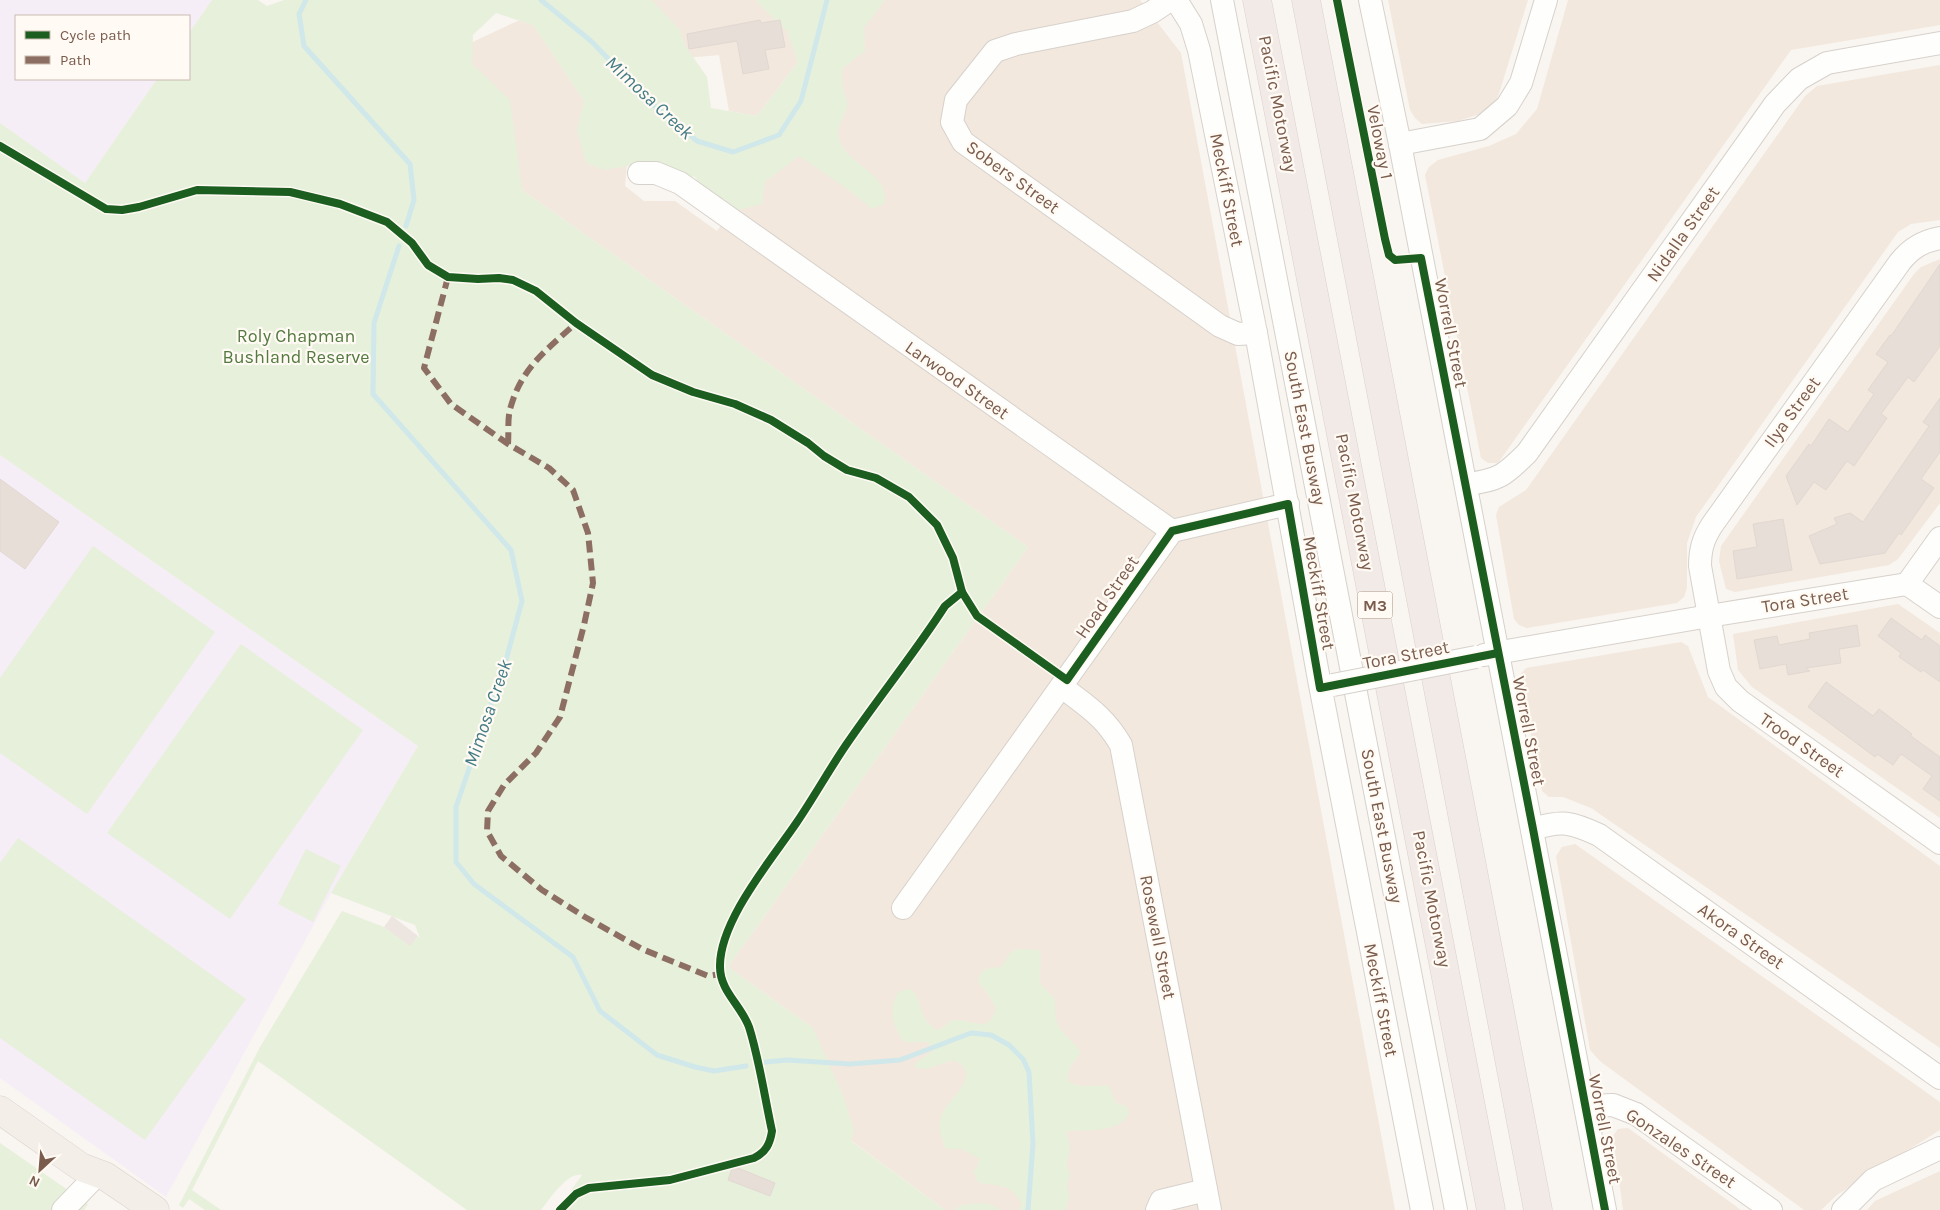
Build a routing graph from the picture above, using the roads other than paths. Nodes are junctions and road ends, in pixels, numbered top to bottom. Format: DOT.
graph roads {
  1 [pos="1170,0"];
  2 [pos="1176,0"];
  3 [pos="1222,0"];
  4 [pos="1257,0"];
  5 [pos="1306,0"];
  6 [pos="1370,0"];
  7 [pos="1546,0"];
  8 [pos="1940,43"];
  9 [pos="1400,144"];
  10 [pos="639,173"];
  11 [pos="1940,238"];
  12 [pos="1256,333"];
  13 [pos="1466,484"];
  14 [pos="1288,504"];
  15 [pos="1172,531"];
  16 [pos="1940,538"];
  17 [pos="1907,584"];
  18 [pos="1940,607"];
  19 [pos="1709,616"];
  20 [pos="1498,652"];
  21 [pos="1327,686"];
  22 [pos="1062,687"];
  23 [pos="1533,829"];
  24 [pos="1940,843"];
  25 [pos="903,908"];
  26 [pos="1940,1078"];
  27 [pos="1586,1106"];
  28 [pos="0,1110"];
  29 [pos="1940,1148"];
  30 [pos="86,1174"];
  31 [pos="1208,1200"];
  32 [pos="63,1210"];
  33 [pos="127,1210"];
  34 [pos="155,1210"];
  35 [pos="1157,1210"];
  36 [pos="1422,1210"];
  37 [pos="1456,1210"];
  38 [pos="1491,1210"];
  39 [pos="1538,1210"];
  40 [pos="1605,1210"];
  41 [pos="1771,1210"];
  42 [pos="1844,1210"];
  1 -- 12 [label="street, Sobers Street"];
  2 -- 12 [label="street, Meckiff Street"];
  3 -- 37 [label="street, South East Busway"];
  4 -- 38 [label="highway, Pacific Motorway / M3"];
  5 -- 39 [label="highway"];
  6 -- 9 [label="street, Worrell Street"];
  7 -- 9 [label="street"];
  8 -- 13 [label="street, Nidalla Street"];
  9 -- 13 [label="street, Worrell Street"];
  10 -- 15 [label="street, Larwood Street"];
  11 -- 19 [label="street, Ilya Street"];
  12 -- 14 [label="street, Meckiff Street"];
  13 -- 20 [label="street, Worrell Street"];
  14 -- 15 [label="street"];
  14 -- 21 [label="street, Meckiff Street"];
  15 -- 22 [label="street, Hoad Street"];
  16 -- 17 [label="street"];
  17 -- 18 [label="street"];
  17 -- 19 [label="street, Tora Street"];
  19 -- 20 [label="street, Tora Street"];
  19 -- 24 [label="street, Trood Street"];
  20 -- 21 [label="street, Tora Street, bridge"];
  20 -- 23 [label="street, Worrell Street"];
  21 -- 36 [label="street, Meckiff Street"];
  22 -- 25 [label="street, Hoad Street"];
  22 -- 31 [label="street, Rosewall Street"];
  23 -- 26 [label="street, Akora Street"];
  23 -- 27 [label="street, Worrell Street"];
  27 -- 40 [label="street, Worrell Street"];
  27 -- 41 [label="street, Gonzales Street"];
  28 -- 30 [label="main road"];
  29 -- 42 [label="street"];
  30 -- 32 [label="street"];
  30 -- 33 [label="main road"];
  30 -- 34 [label="main road"];
  31 -- 35 [label="street"];
}
